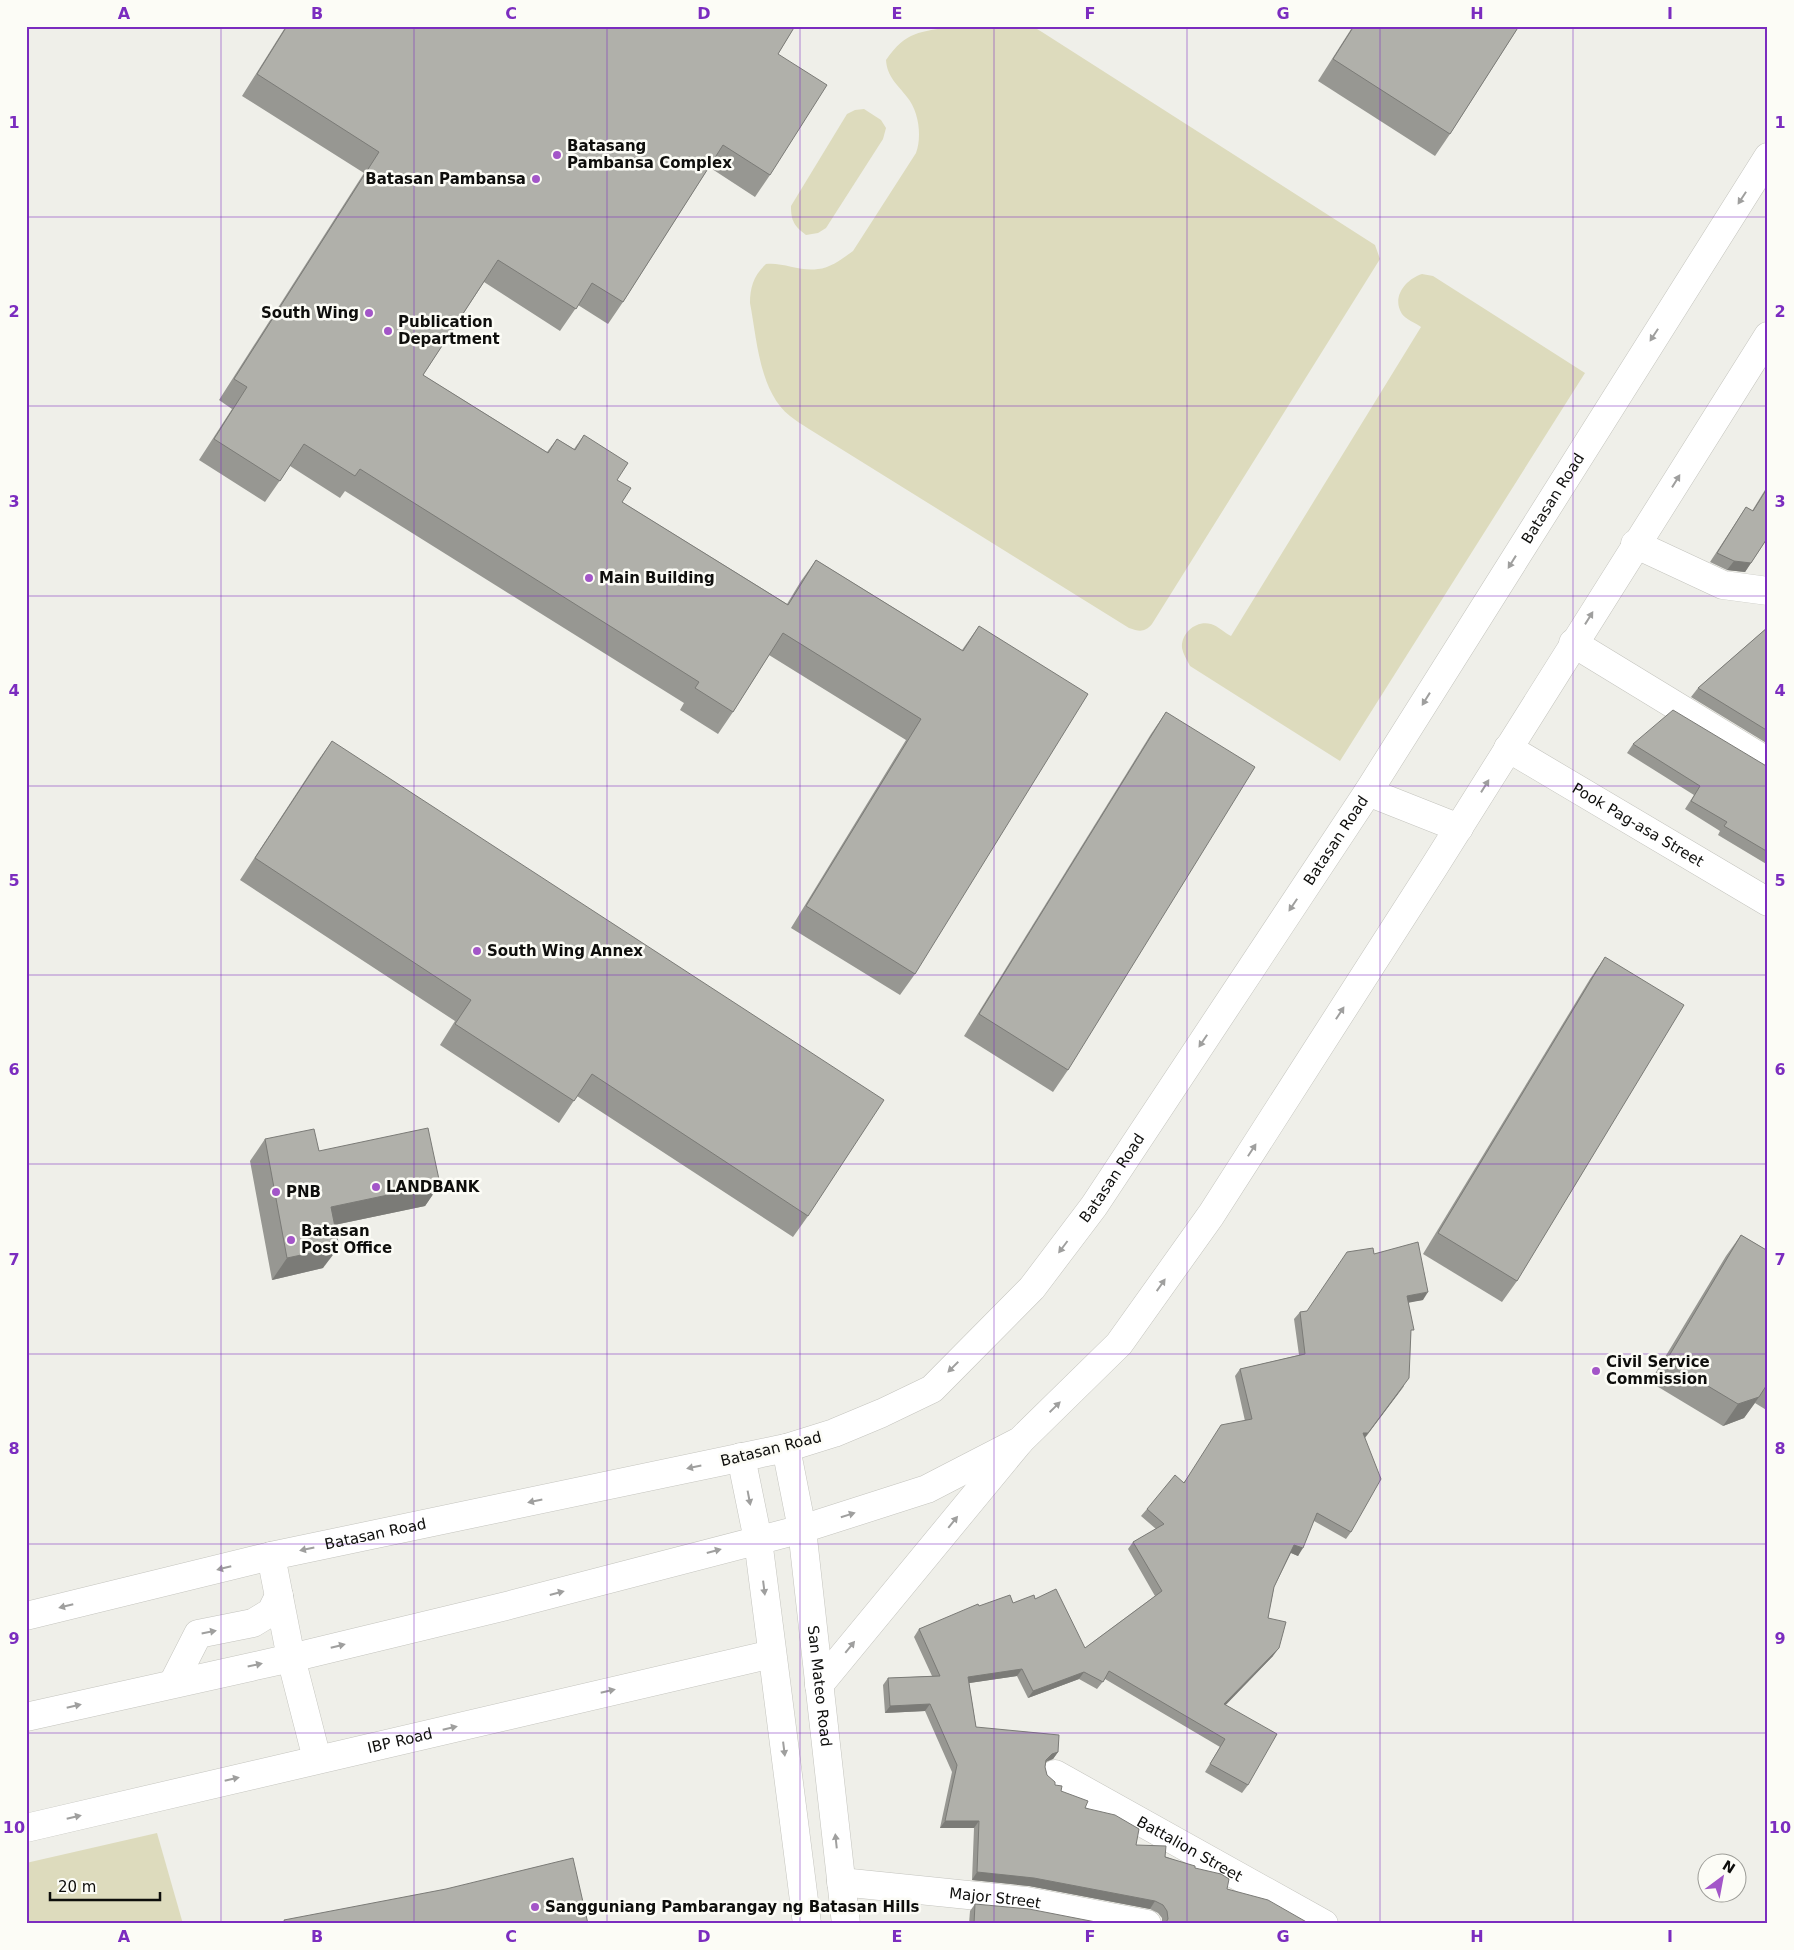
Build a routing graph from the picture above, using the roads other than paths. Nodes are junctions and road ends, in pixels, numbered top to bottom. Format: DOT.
graph roads {
  1 [pos="1768,157"];
  2 [pos="1768,336"];
  3 [pos="1635,544"];
  4 [pos="1768,590"];
  5 [pos="1573,643"];
  6 [pos="1508,748"];
  7 [pos="1768,762"];
  8 [pos="1368,792"];
  9 [pos="1459,828"];
  10 [pos="1768,902"];
  11 [pos="1020,1441"];
  12 [pos="786,1448"];
  13 [pos="741,1458"];
  14 [pos="802,1529"];
  15 [pos="758,1540"];
  16 [pos="271,1556"];
  17 [pos="279,1596"];
  18 [pos="26,1616"];
  19 [pos="772,1654"];
  20 [pos="290,1658"];
  21 [pos="173,1683"];
  22 [pos="819,1685"];
  23 [pos="26,1716"];
  24 [pos="317,1759"];
  25 [pos="1055,1774"];
  26 [pos="26,1828"];
  27 [pos="841,1882"];
  28 [pos="1074,1917"];
  29 [pos="806,1924"];
  30 [pos="846,1924"];
  31 [pos="1147,1924"];
  32 [pos="1324,1924"];
  1 -- 8 [label="main road, Batasan Road, one-way"];
  3 -- 2 [label="main road, one-way"];
  3 -- 4 [label="main road"];
  5 -- 3 [label="main road, one-way"];
  5 -- 6 [label="main road"];
  5 -- 7 [label="main road"];
  9 -- 6 [label="main road, one-way"];
  6 -- 10 [label="main road, Pook Pag-asa Street"];
  8 -- 9 [label="main road"];
  8 -- 12 [label="main road, Batasan Road, one-way"];
  11 -- 9 [label="main road, one-way"];
  14 -- 11 [label="main road, one-way"];
  22 -- 11 [label="main road, one-way"];
  12 -- 13 [label="main road, Batasan Road"];
  12 -- 14 [label="main road, San Mateo Road"];
  13 -- 15 [label="main road, one-way"];
  13 -- 16 [label="main road, Batasan Road, one-way"];
  14 -- 15 [label="main road"];
  14 -- 22 [label="main road, San Mateo Road"];
  15 -- 19 [label="main road, one-way"];
  20 -- 15 [label="main road, one-way"];
  16 -- 17 [label="main road"];
  16 -- 18 [label="main road, Batasan Road, one-way"];
  17 -- 20 [label="main road"];
  21 -- 17 [label="main road, one-way"];
  24 -- 19 [label="main road, IBP Road, one-way"];
  19 -- 29 [label="main road, one-way"];
  21 -- 20 [label="main road, one-way"];
  20 -- 24 [label="main road"];
  23 -- 21 [label="main road, one-way"];
  27 -- 22 [label="main road, San Mateo Road, one-way"];
  26 -- 24 [label="main road, IBP Road, one-way"];
  25 -- 32 [label="main road, Battalion Street"];
  27 -- 28 [label="main road, Major Street"];
  27 -- 30 [label="main road, San Mateo Road"];
  28 -- 31 [label="main road, Major Street"];
}
